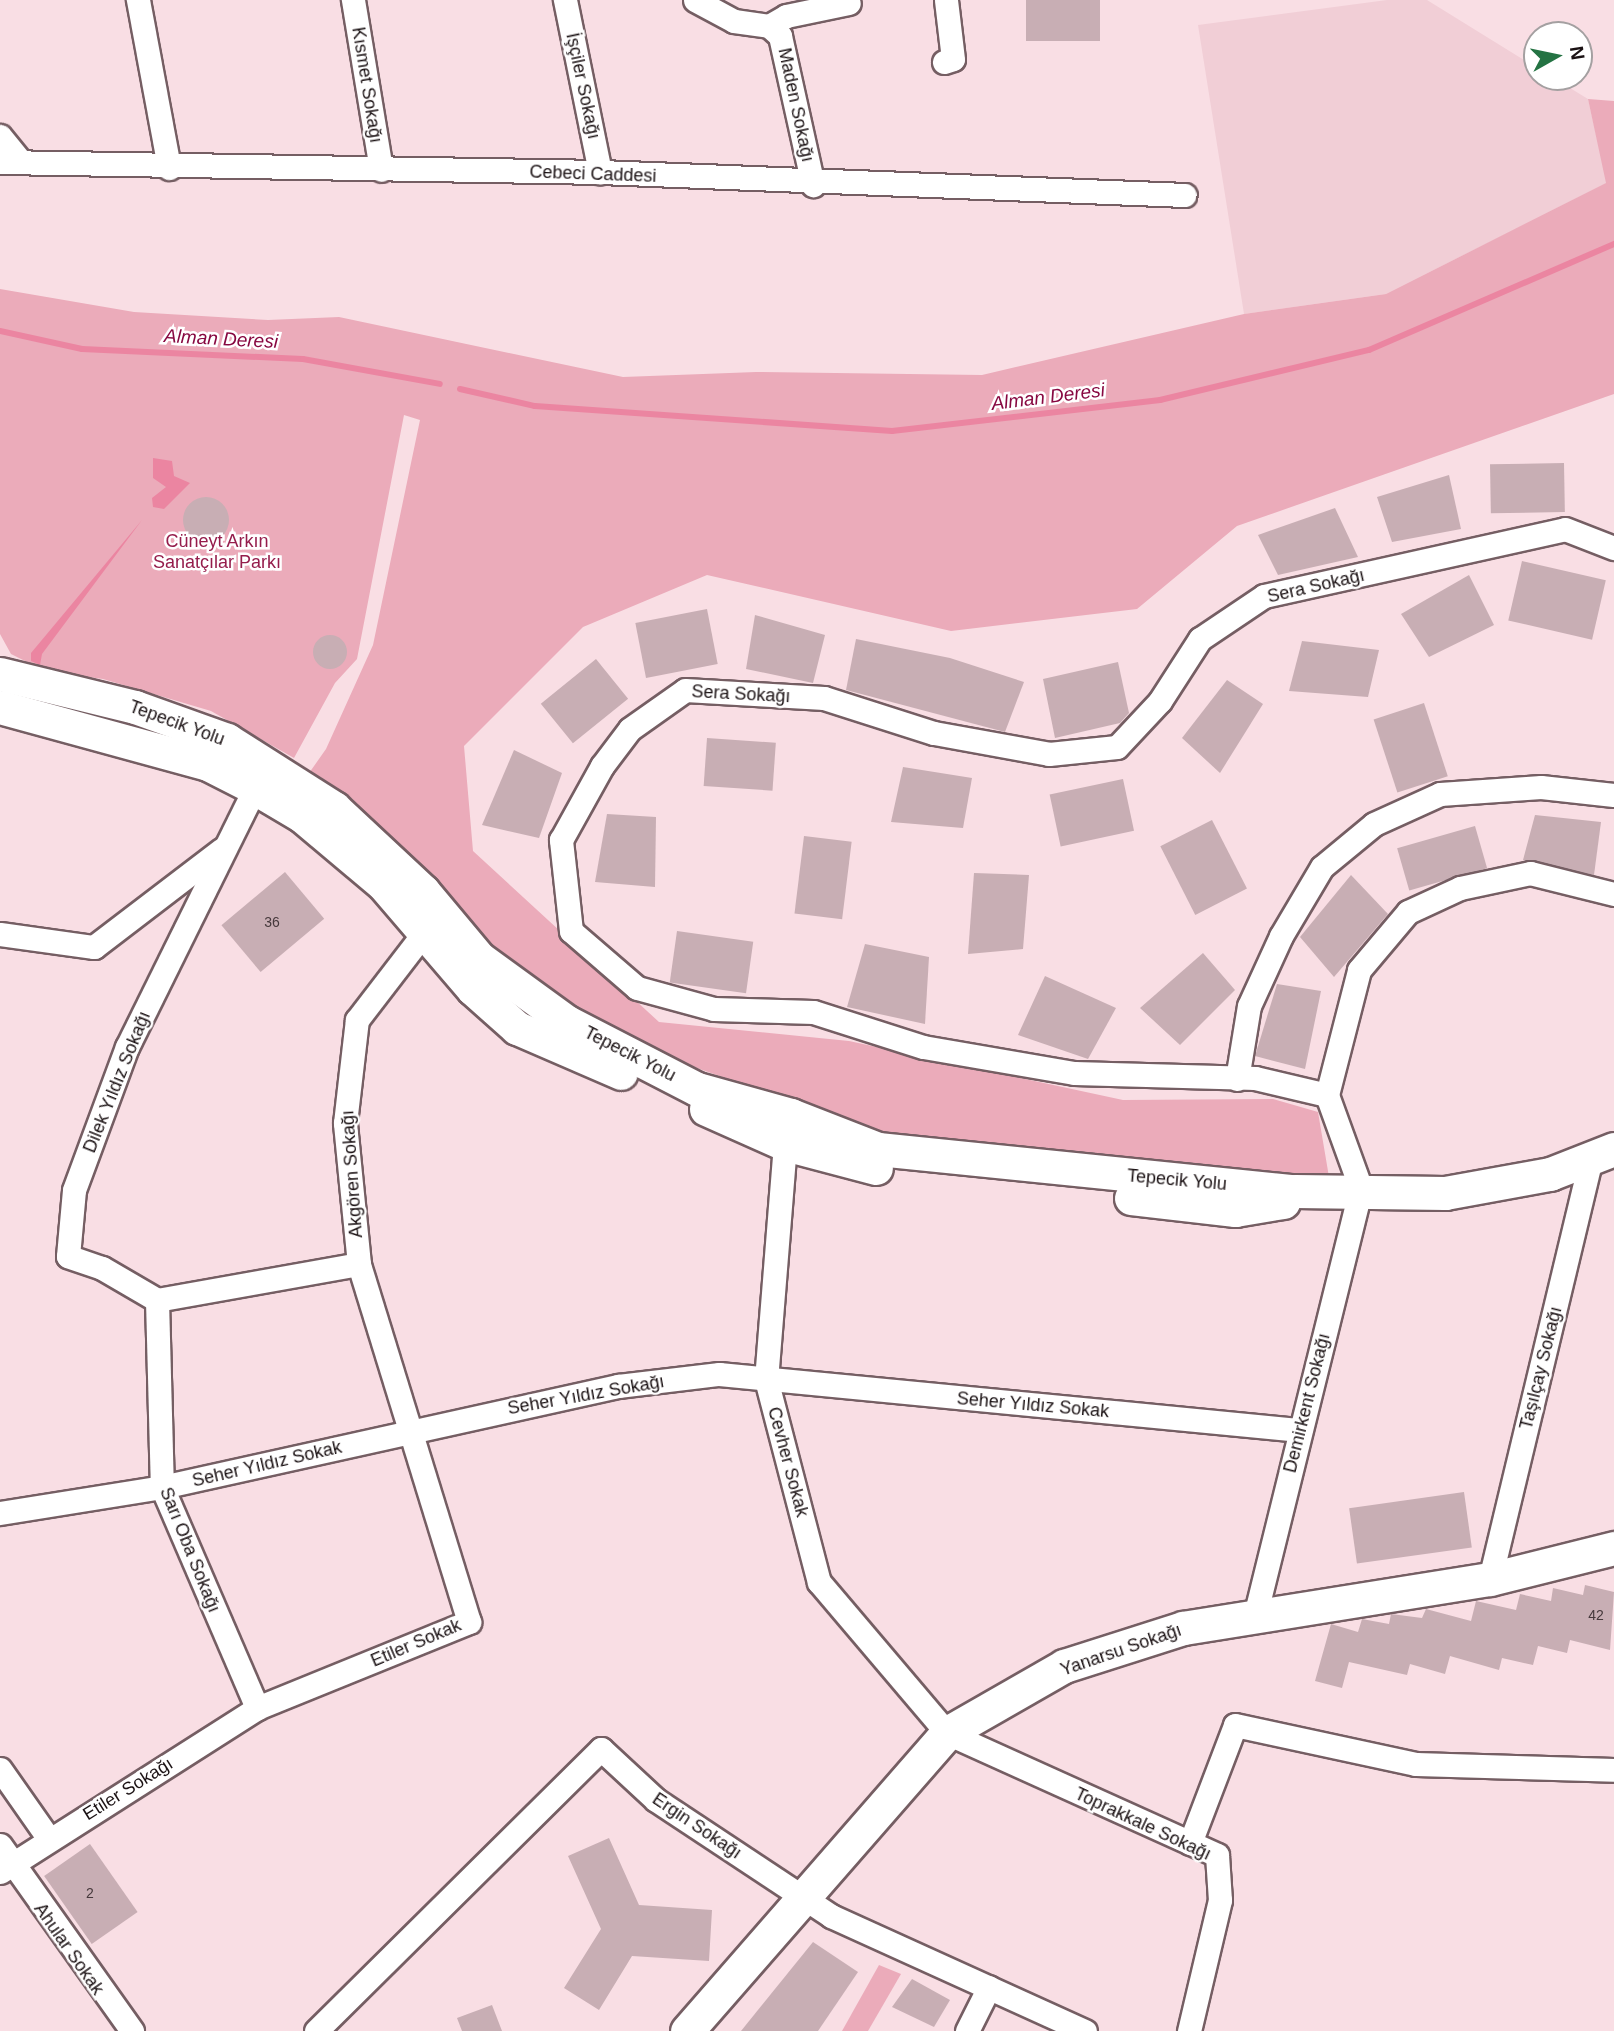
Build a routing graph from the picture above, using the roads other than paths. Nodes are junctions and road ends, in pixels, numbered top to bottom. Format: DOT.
graph roads {
  1 [pos="138,0"];
  2 [pos="353,0"];
  3 [pos="565,0"];
  4 [pos="695,0"];
  5 [pos="946,0"];
  6 [pos="849,4"];
  7 [pos="769,26"];
  8 [pos="944,62"];
  9 [pos="0,136"];
  10 [pos="10,161"];
  11 [pos="169,167"];
  12 [pos="381,170"];
  13 [pos="600,172"];
  14 [pos="813,184"];
  15 [pos="1185,195"];
  16 [pos="1614,548"];
  17 [pos="9,674"];
  18 [pos="6,708"];
  19 [pos="261,777"];
  20 [pos="1614,795"];
  21 [pos="226,846"];
  22 [pos="1614,894"];
  23 [pos="432,924"];
  24 [pos="0,934"];
  25 [pos="1237,1079"];
  26 [pos="1327,1095"];
  27 [pos="788,1129"];
  28 [pos="1603,1153"];
  29 [pos="1361,1189"];
  30 [pos="359,1265"];
  31 [pos="157,1300"];
  32 [pos="766,1380"];
  33 [pos="408,1430"];
  34 [pos="1300,1430"];
  35 [pos="162,1487"];
  36 [pos="0,1513"];
  37 [pos="1614,1548"];
  38 [pos="1490,1579"];
  39 [pos="1255,1616"];
  40 [pos="257,1708"];
  41 [pos="947,1733"];
  42 [pos="0,1769"];
  43 [pos="1614,1770"];
  44 [pos="49,1839"];
  45 [pos="1190,1843"];
  46 [pos="3,1860"];
  47 [pos="803,1898"];
  48 [pos="989,1987"];
  49 [pos="132,2031"];
  50 [pos="316,2031"];
  51 [pos="687,2031"];
  52 [pos="967,2031"];
  53 [pos="1085,2031"];
  54 [pos="1189,2031"];
  1 -- 11 [label="street"];
  2 -- 12 [label="street, Kısmet Sokağı"];
  3 -- 13 [label="street, İşçiler Sokağı"];
  4 -- 7 [label="street, Maden Sokağı"];
  5 -- 8 [label="street"];
  6 -- 7 [label="street"];
  7 -- 14 [label="street, Maden Sokağı"];
  9 -- 10 [label="street"];
  10 -- 11 [label="street, Cebeci Caddesi"];
  11 -- 12 [label="street, Cebeci Caddesi"];
  12 -- 13 [label="street, Cebeci Caddesi"];
  13 -- 14 [label="street, Cebeci Caddesi"];
  14 -- 15 [label="street, Cebeci Caddesi"];
  16 -- 25 [label="street, Sera Sokağı"];
  17 -- 18 [label="main road"];
  17 -- 19 [label="main road, Tepecik Yolu"];
  18 -- 19 [label="main road, Tepecik Yolu"];
  19 -- 21 [label="street, Dilek Yıldız Sokağı"];
  19 -- 23 [label="main road, Tepecik Yolu"];
  20 -- 25 [label="street"];
  21 -- 24 [label="street"];
  21 -- 31 [label="street, Dilek Yıldız Sokağı"];
  22 -- 26 [label="street"];
  23 -- 27 [label="main road, Tepecik Yolu"];
  23 -- 30 [label="street, Akgören Sokağı"];
  25 -- 26 [label="street, Sera Sokağı"];
  26 -- 29 [label="street"];
  27 -- 29 [label="main road, Tepecik Yolu"];
  27 -- 32 [label="street, Cevher Sokak"];
  28 -- 29 [label="main road, Tepecik Yolu"];
  28 -- 38 [label="street, Taşılçay Sokağı"];
  29 -- 34 [label="street, Demirkent Sokağı"];
  30 -- 31 [label="street"];
  30 -- 33 [label="street, Akgören Sokağı"];
  31 -- 35 [label="street, Sarı Oba Sokağı"];
  32 -- 33 [label="street, Seher Yıldız Sokağı"];
  32 -- 34 [label="street, Seher Yıldız Sokak"];
  32 -- 41 [label="street, Cevher Sokak"];
  33 -- 35 [label="street, Seher Yıldız Sokak"];
  33 -- 40 [label="street, Etiler Sokak"];
  34 -- 39 [label="street, Demirkent Sokağı"];
  35 -- 36 [label="street, Seher Yıldız Sokak"];
  35 -- 40 [label="street, Sarı Oba Sokağı"];
  37 -- 38 [label="main road, Yanarsu Sokağı"];
  38 -- 39 [label="main road, Yanarsu Sokağı"];
  39 -- 41 [label="main road, Yanarsu Sokağı"];
  40 -- 44 [label="street, Etiler Sokağı"];
  41 -- 45 [label="street, Toprakkale Sokağı"];
  41 -- 47 [label="main road, Yanarsu Sokağı"];
  42 -- 44 [label="street"];
  43 -- 45 [label="street"];
  44 -- 46 [label="street, Etiler Sokağı"];
  45 -- 54 [label="street, Toprakkale Sokağı"];
  46 -- 49 [label="street, Ahular Sokak"];
  47 -- 48 [label="street, Ergin Sokağı"];
  47 -- 50 [label="street, Ergin Sokağı"];
  47 -- 51 [label="main road, Yanarsu Sokağı"];
  48 -- 52 [label="street"];
  48 -- 53 [label="street, Ergin Sokağı"];
}
